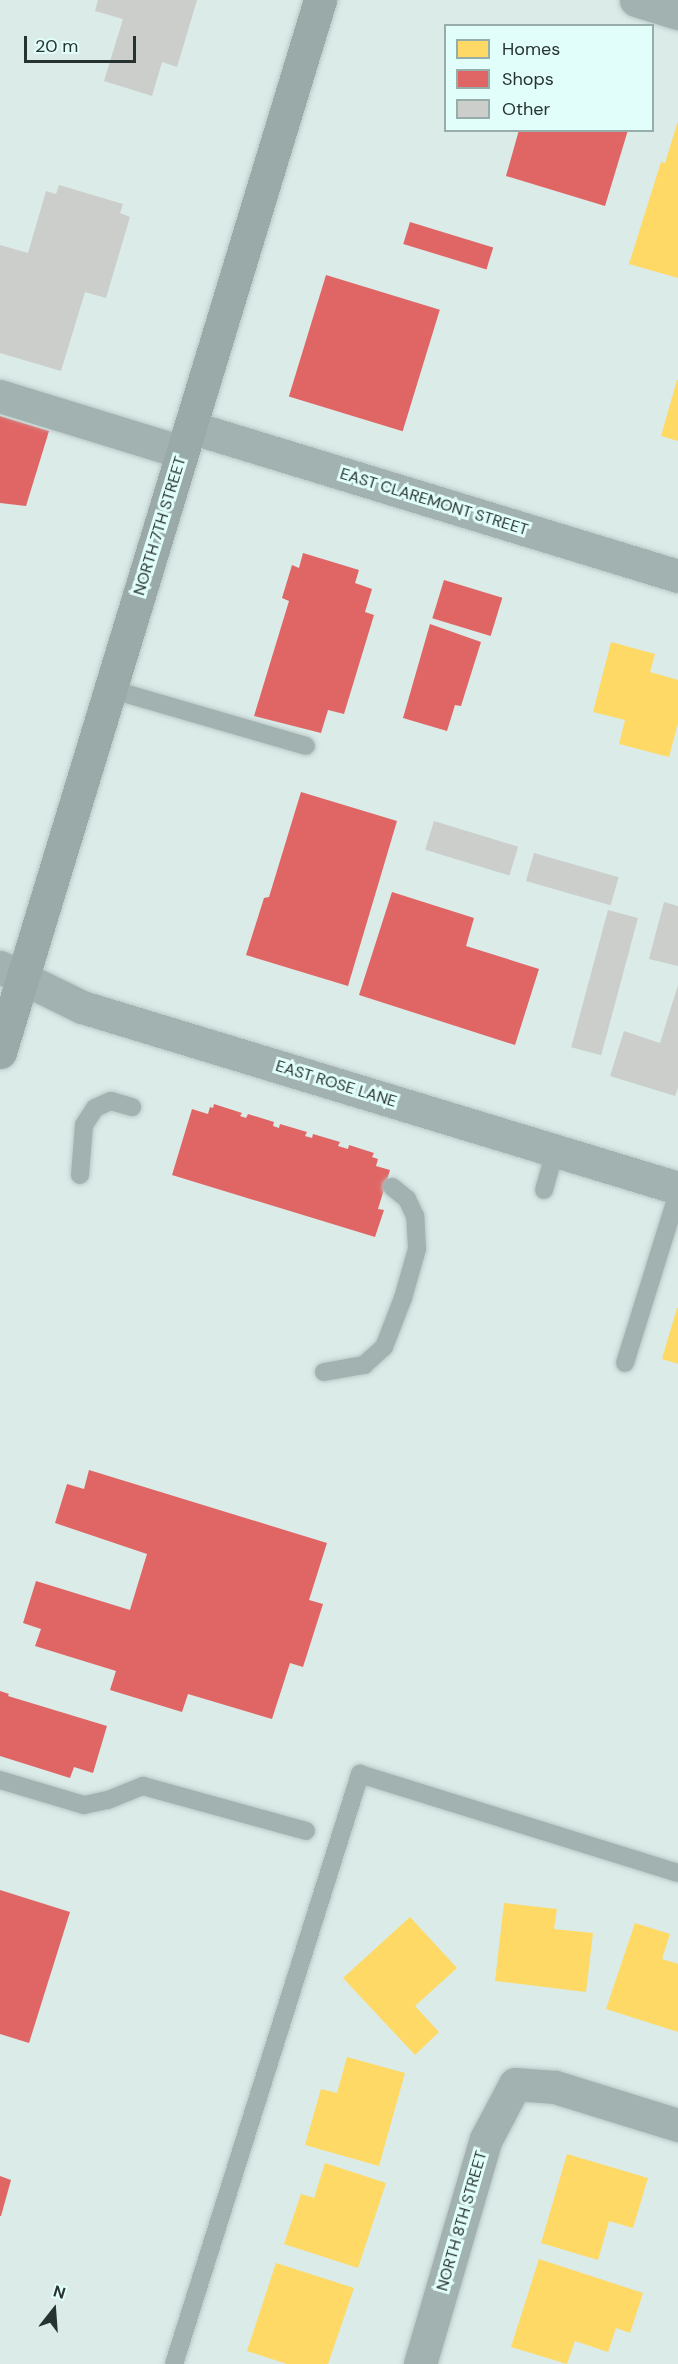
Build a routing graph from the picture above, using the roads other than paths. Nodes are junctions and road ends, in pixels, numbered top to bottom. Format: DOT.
graph roads {
  1 [pos="320,0"];
  2 [pos="636,0"];
  3 [pos="678,14"];
  4 [pos="0,396"];
  5 [pos="186,439"];
  6 [pos="678,576"];
  7 [pos="110,689"];
  8 [pos="306,746"];
  9 [pos="11,973"];
  10 [pos="0,1052"];
  11 [pos="132,1107"];
  12 [pos="555,1151"];
  13 [pos="80,1175"];
  14 [pos="392,1187"];
  15 [pos="678,1188"];
  16 [pos="544,1190"];
  17 [pos="678,1193"];
  18 [pos="626,1363"];
  19 [pos="324,1372"];
  20 [pos="0,1780"];
  21 [pos="306,1831"];
  22 [pos="678,1874"];
  23 [pos="678,2125"];
  24 [pos="174,2364"];
  25 [pos="420,2364"];
  1 -- 5 [label="main road, NORTH 7TH STREET"];
  2 -- 3 [label="street"];
  4 -- 5 [label="street, EAST CLAREMONT STREET"];
  5 -- 6 [label="street, EAST CLAREMONT STREET"];
  5 -- 7 [label="main road, NORTH 7TH STREET"];
  7 -- 8 [label="lane"];
  7 -- 9 [label="main road, NORTH 7TH STREET"];
  9 -- 10 [label="main road, NORTH 7TH STREET"];
  9 -- 12 [label="street, EAST ROSE LANE"];
  11 -- 13 [label="lane"];
  12 -- 15 [label="street, EAST ROSE LANE"];
  12 -- 16 [label="lane"];
  14 -- 19 [label="lane"];
  17 -- 18 [label="lane"];
  20 -- 21 [label="lane"];
  22 -- 24 [label="lane"];
  23 -- 25 [label="street, NORTH 8TH STREET"];
}
